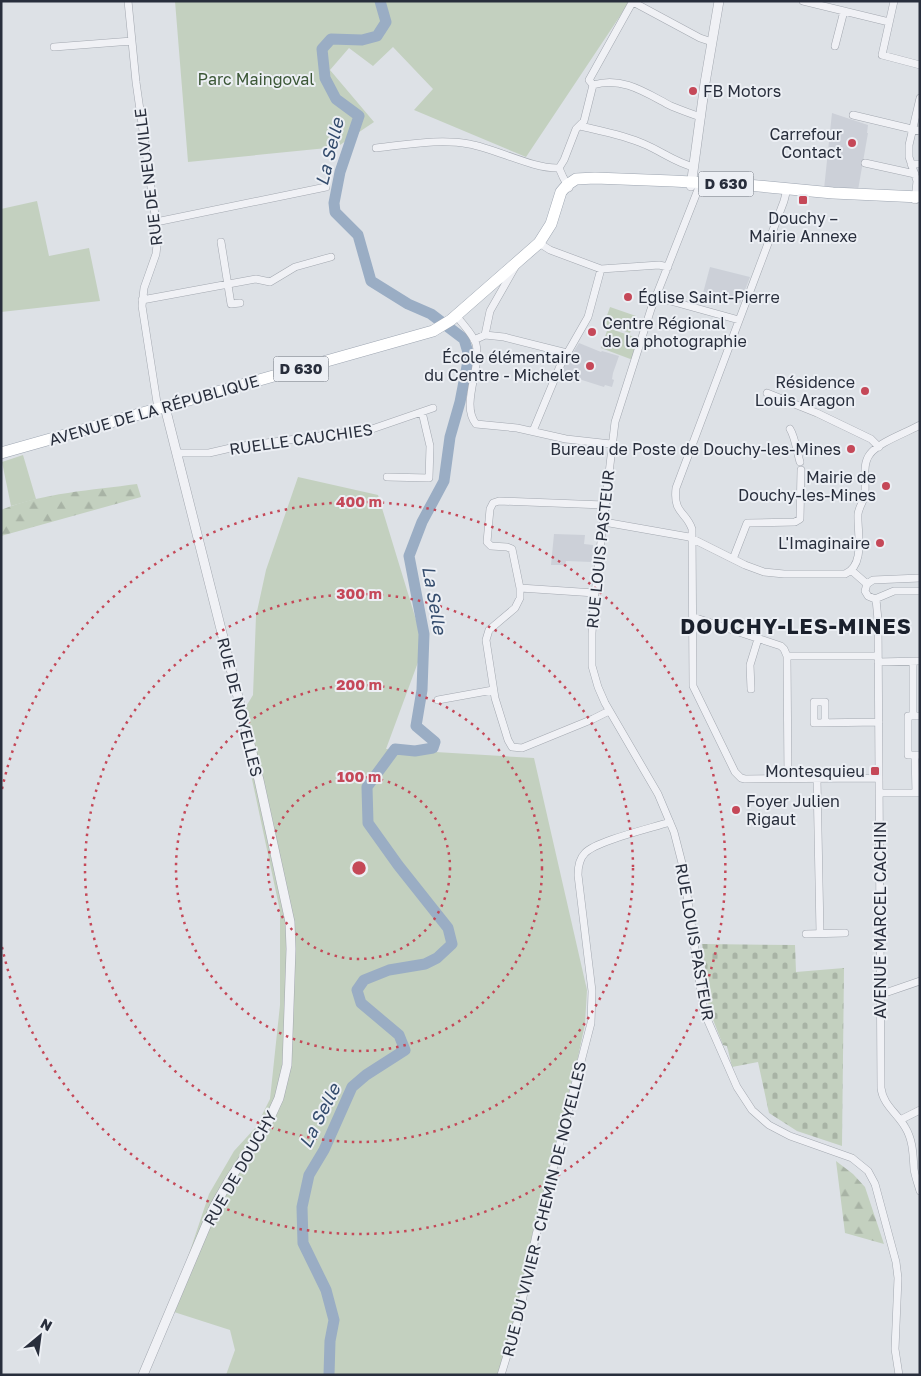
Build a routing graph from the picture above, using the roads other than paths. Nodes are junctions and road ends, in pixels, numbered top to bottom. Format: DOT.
graph roads {
  1 [pos="128,1"];
  2 [pos="719,1"];
  3 [pos="803,1"];
  4 [pos="894,1"];
  5 [pos="633,2"];
  6 [pos="844,11"];
  7 [pos="889,22"];
  8 [pos="132,41"];
  9 [pos="712,42"];
  10 [pos="835,46"];
  11 [pos="54,48"];
  12 [pos="920,65"];
  13 [pos="593,85"];
  14 [pos="920,98"];
  15 [pos="853,115"];
  16 [pos="700,117"];
  17 [pos="580,126"];
  18 [pos="916,130"];
  19 [pos="376,148"];
  20 [pos="865,163"];
  21 [pos="911,164"];
  22 [pos="920,164"];
  23 [pos="694,167"];
  24 [pos="559,168"];
  25 [pos="915,174"];
  26 [pos="696,184"];
  27 [pos="326,187"];
  28 [pos="569,187"];
  29 [pos="786,192"];
  30 [pos="918,199"];
  31 [pos="156,222"];
  32 [pos="220,242"];
  33 [pos="539,243"];
  34 [pos="331,258"];
  35 [pos="517,263"];
  36 [pos="668,267"];
  37 [pos="600,269"];
  38 [pos="228,285"];
  39 [pos="656,297"];
  40 [pos="142,300"];
  41 [pos="240,303"];
  42 [pos="453,318"];
  43 [pos="739,320"];
  44 [pos="485,335"];
  45 [pos="474,340"];
  46 [pos="567,353"];
  47 [pos="767,393"];
  48 [pos="162,408"];
  49 [pos="433,408"];
  50 [pos="422,412"];
  51 [pos="920,425"];
  52 [pos="790,429"];
  53 [pos="533,431"];
  54 [pos="611,444"];
  55 [pos="879,447"];
  56 [pos="1,453"];
  57 [pos="177,453"];
  58 [pos="387,477"];
  59 [pos="604,505"];
  60 [pos="604,522"];
  61 [pos="692,539"];
  62 [pos="734,559"];
  63 [pos="851,570"];
  64 [pos="920,578"];
  65 [pos="878,580"];
  66 [pos="867,584"];
  67 [pos="520,588"];
  68 [pos="920,591"];
  69 [pos="595,593"];
  70 [pos="879,597"];
  71 [pos="693,617"];
  72 [pos="758,639"];
  73 [pos="787,656"];
  74 [pos="878,659"];
  75 [pos="916,662"];
  76 [pos="751,689"];
  77 [pos="493,690"];
  78 [pos="438,700"];
  79 [pos="609,711"];
  80 [pos="916,716"];
  81 [pos="879,722"];
  82 [pos="825,723"];
  83 [pos="918,755"];
  84 [pos="879,778"];
  85 [pos="788,779"];
  86 [pos="817,779"];
  87 [pos="879,793"];
  88 [pos="918,793"];
  89 [pos="670,822"];
  90 [pos="820,933"];
  91 [pos="845,933"];
  92 [pos="806,934"];
  93 [pos="920,981"];
  94 [pos="880,993"];
  95 [pos="289,1010"];
  96 [pos="920,1110"];
  97 [pos="900,1120"];
  98 [pos="920,1191"];
  99 [pos="143,1375"];
  100 [pos="501,1375"];
  101 [pos="899,1375"];
  1 -- 8 [label="street, RUE DE NEUVILLE"];
  2 -- 9 [label="street"];
  3 -- 6 [label="street"];
  4 -- 7 [label="street"];
  5 -- 9 [label="street"];
  5 -- 13 [label="street"];
  6 -- 7 [label="street"];
  6 -- 10 [label="street"];
  7 -- 12 [label="street"];
  8 -- 11 [label="street"];
  8 -- 31 [label="street, RUE DE NEUVILLE"];
  9 -- 16 [label="street"];
  13 -- 16 [label="street"];
  13 -- 17 [label="street"];
  14 -- 18 [label="street"];
  15 -- 18 [label="street"];
  16 -- 23 [label="street"];
  17 -- 23 [label="street"];
  17 -- 24 [label="street"];
  18 -- 21 [label="street"];
  19 -- 24 [label="street"];
  20 -- 25 [label="street"];
  21 -- 22 [label="street"];
  21 -- 25 [label="street"];
  23 -- 26 [label="street"];
  24 -- 28 [label="street"];
  25 -- 30 [label="street"];
  26 -- 28 [label="main road, D 630"];
  26 -- 29 [label="main road, D 630"];
  26 -- 36 [label="street, RUE LOUIS PASTEUR"];
  27 -- 31 [label="street"];
  28 -- 33 [label="main road, AVENUE DE LA RÉPUBLIQUE / D 630"];
  29 -- 30 [label="main road, D 630"];
  29 -- 43 [label="street"];
  31 -- 40 [label="street, RUE DE NEUVILLE"];
  32 -- 38 [label="street"];
  33 -- 35 [label="main road, AVENUE DE LA RÉPUBLIQUE / D 630"];
  33 -- 37 [label="street"];
  34 -- 38 [label="street"];
  35 -- 42 [label="main road, AVENUE DE LA RÉPUBLIQUE / D 630"];
  35 -- 44 [label="street, AVENUE DE LA RÉPUBLIQUE"];
  36 -- 37 [label="street"];
  36 -- 39 [label="street, RUE LOUIS PASTEUR"];
  37 -- 46 [label="street"];
  38 -- 40 [label="street"];
  38 -- 41 [label="street"];
  39 -- 43 [label="street"];
  39 -- 54 [label="street, RUE LOUIS PASTEUR"];
  40 -- 48 [label="street, RUE DE NEUVILLE"];
  42 -- 45 [label="street"];
  42 -- 48 [label="main road, AVENUE DE LA RÉPUBLIQUE / D 630"];
  43 -- 61 [label="street"];
  44 -- 45 [label="street"];
  44 -- 46 [label="street"];
  45 -- 53 [label="street"];
  46 -- 53 [label="street"];
  47 -- 55 [label="street"];
  48 -- 56 [label="main road, AVENUE DE LA RÉPUBLIQUE / D 630"];
  48 -- 57 [label="street, RUE DE NOYELLES"];
  49 -- 50 [label="street, RUELLE CAUCHIES"];
  50 -- 57 [label="street, RUELLE CAUCHIES"];
  50 -- 58 [label="street"];
  51 -- 55 [label="street"];
  52 -- 62 [label="street"];
  53 -- 54 [label="street"];
  54 -- 59 [label="street, RUE LOUIS PASTEUR"];
  55 -- 63 [label="street"];
  57 -- 95 [label="street, RUE DE NOYELLES"];
  59 -- 60 [label="street, RUE LOUIS PASTEUR"];
  59 -- 67 [label="street"];
  60 -- 61 [label="street"];
  60 -- 69 [label="street, RUE LOUIS PASTEUR"];
  61 -- 62 [label="street"];
  61 -- 71 [label="street"];
  62 -- 63 [label="street"];
  63 -- 66 [label="street"];
  64 -- 65 [label="street"];
  65 -- 66 [label="street"];
  65 -- 70 [label="street"];
  66 -- 70 [label="street"];
  67 -- 69 [label="street"];
  67 -- 77 [label="street"];
  68 -- 70 [label="street"];
  69 -- 79 [label="street, RUE LOUIS PASTEUR"];
  70 -- 74 [label="street, AVENUE MARCEL CACHIN"];
  71 -- 72 [label="street"];
  71 -- 85 [label="street"];
  72 -- 73 [label="street"];
  72 -- 76 [label="street"];
  73 -- 74 [label="street"];
  73 -- 85 [label="street"];
  74 -- 75 [label="street"];
  74 -- 81 [label="street, AVENUE MARCEL CACHIN"];
  75 -- 80 [label="street"];
  77 -- 78 [label="street"];
  77 -- 79 [label="street"];
  79 -- 89 [label="street, RUE LOUIS PASTEUR"];
  80 -- 83 [label="street"];
  81 -- 82 [label="street"];
  81 -- 84 [label="street, AVENUE MARCEL CACHIN"];
  83 -- 88 [label="street"];
  84 -- 86 [label="street"];
  84 -- 87 [label="street, AVENUE MARCEL CACHIN"];
  85 -- 86 [label="street"];
  86 -- 90 [label="street"];
  87 -- 88 [label="street"];
  87 -- 94 [label="street, AVENUE MARCEL CACHIN"];
  89 -- 100 [label="street, RUE DU VIVIER - CHEMIN DE NOYELLES"];
  89 -- 101 [label="street, RUE LOUIS PASTEUR"];
  90 -- 91 [label="street"];
  90 -- 92 [label="street"];
  93 -- 94 [label="street"];
  94 -- 97 [label="street, AVENUE MARCEL CACHIN"];
  95 -- 99 [label="street, RUE DE DOUCHY"];
  96 -- 97 [label="street"];
  97 -- 98 [label="street, AVENUE MARCEL CACHIN"];
}
